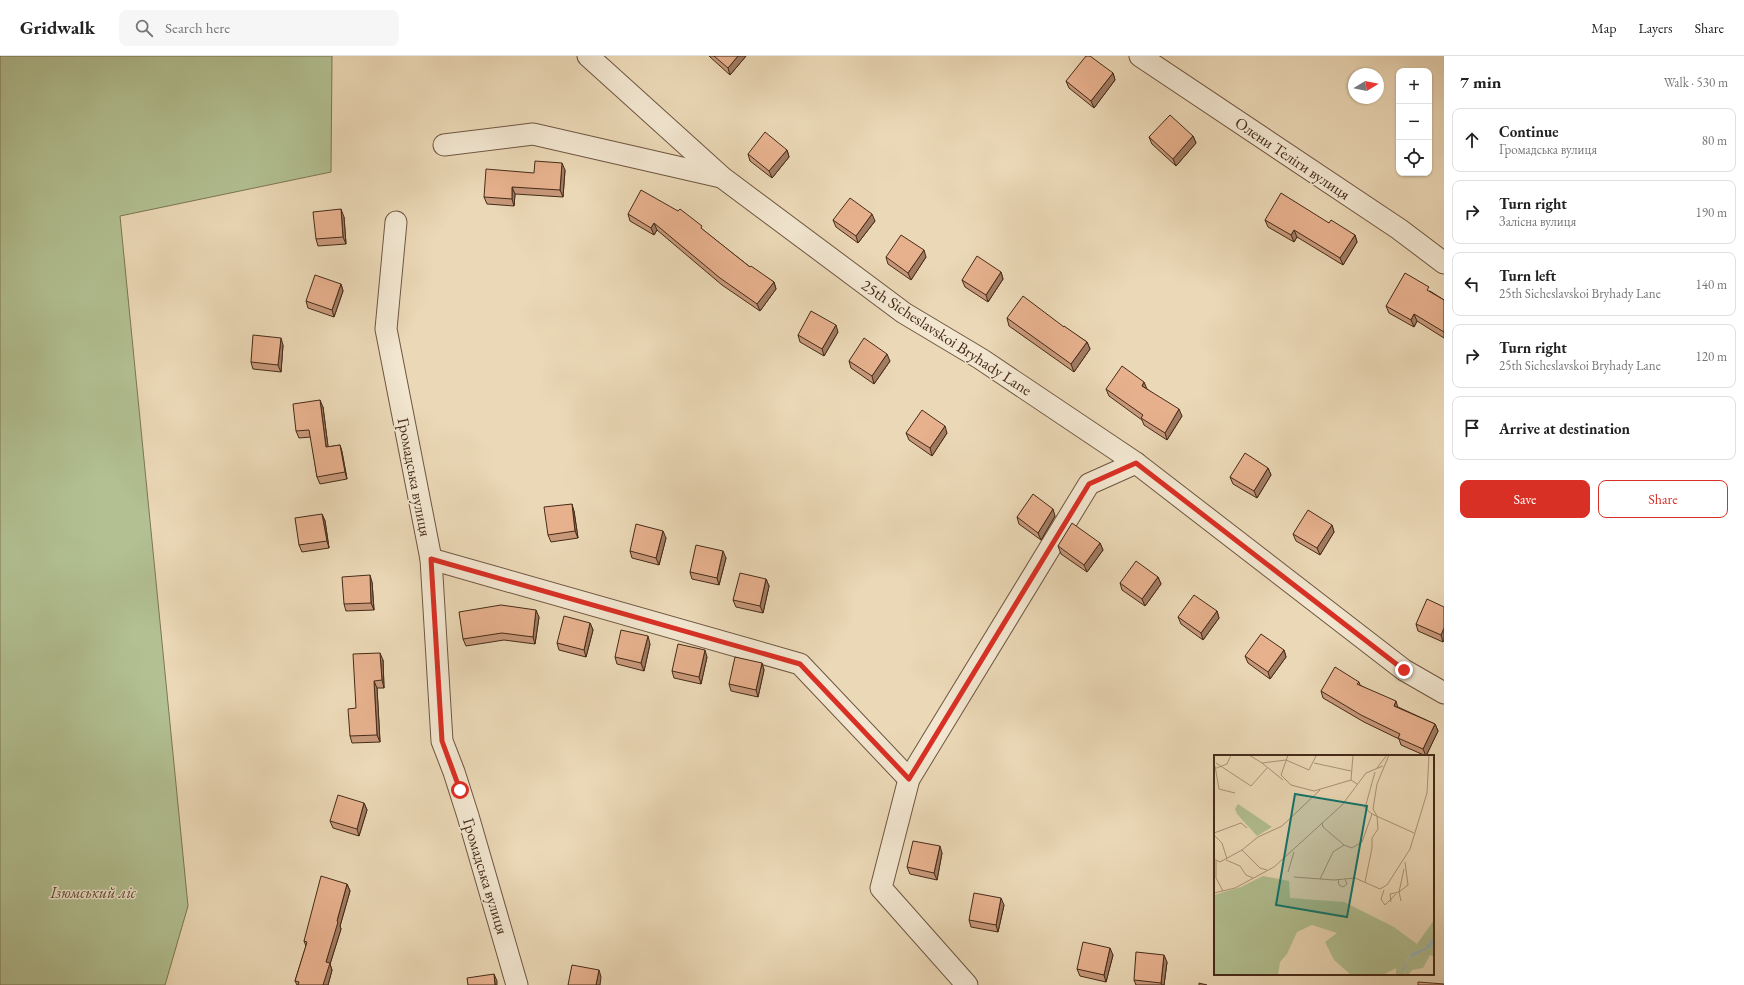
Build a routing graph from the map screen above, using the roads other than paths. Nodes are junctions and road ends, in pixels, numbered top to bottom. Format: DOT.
graph roads {
  1 [pos="588,56"];
  2 [pos="1140,56"];
  3 [pos="444,145"];
  4 [pos="723,178"];
  5 [pos="396,222"];
  6 [pos="1444,263"];
  7 [pos="1136,463"];
  8 [pos="431,559"];
  9 [pos="1444,693"];
  10 [pos="909,779"];
  11 [pos="517,985"];
  12 [pos="967,985"];
  1 -- 4 [label="street, 25th Sicheslavskoi Bryhady Lane"];
  2 -- 6 [label="street, Олени Теліги вулиця"];
  3 -- 4 [label="street, 25th Sicheslavskoi Bryhady Lane"];
  4 -- 7 [label="street, 25th Sicheslavskoi Bryhady Lane"];
  5 -- 8 [label="street, Громадська вулиця"];
  7 -- 9 [label="street, 25th Sicheslavskoi Bryhady Lane"];
  7 -- 10 [label="street"];
  8 -- 10 [label="street"];
  8 -- 11 [label="street, Громадська вулиця"];
  10 -- 12 [label="street"];
}
